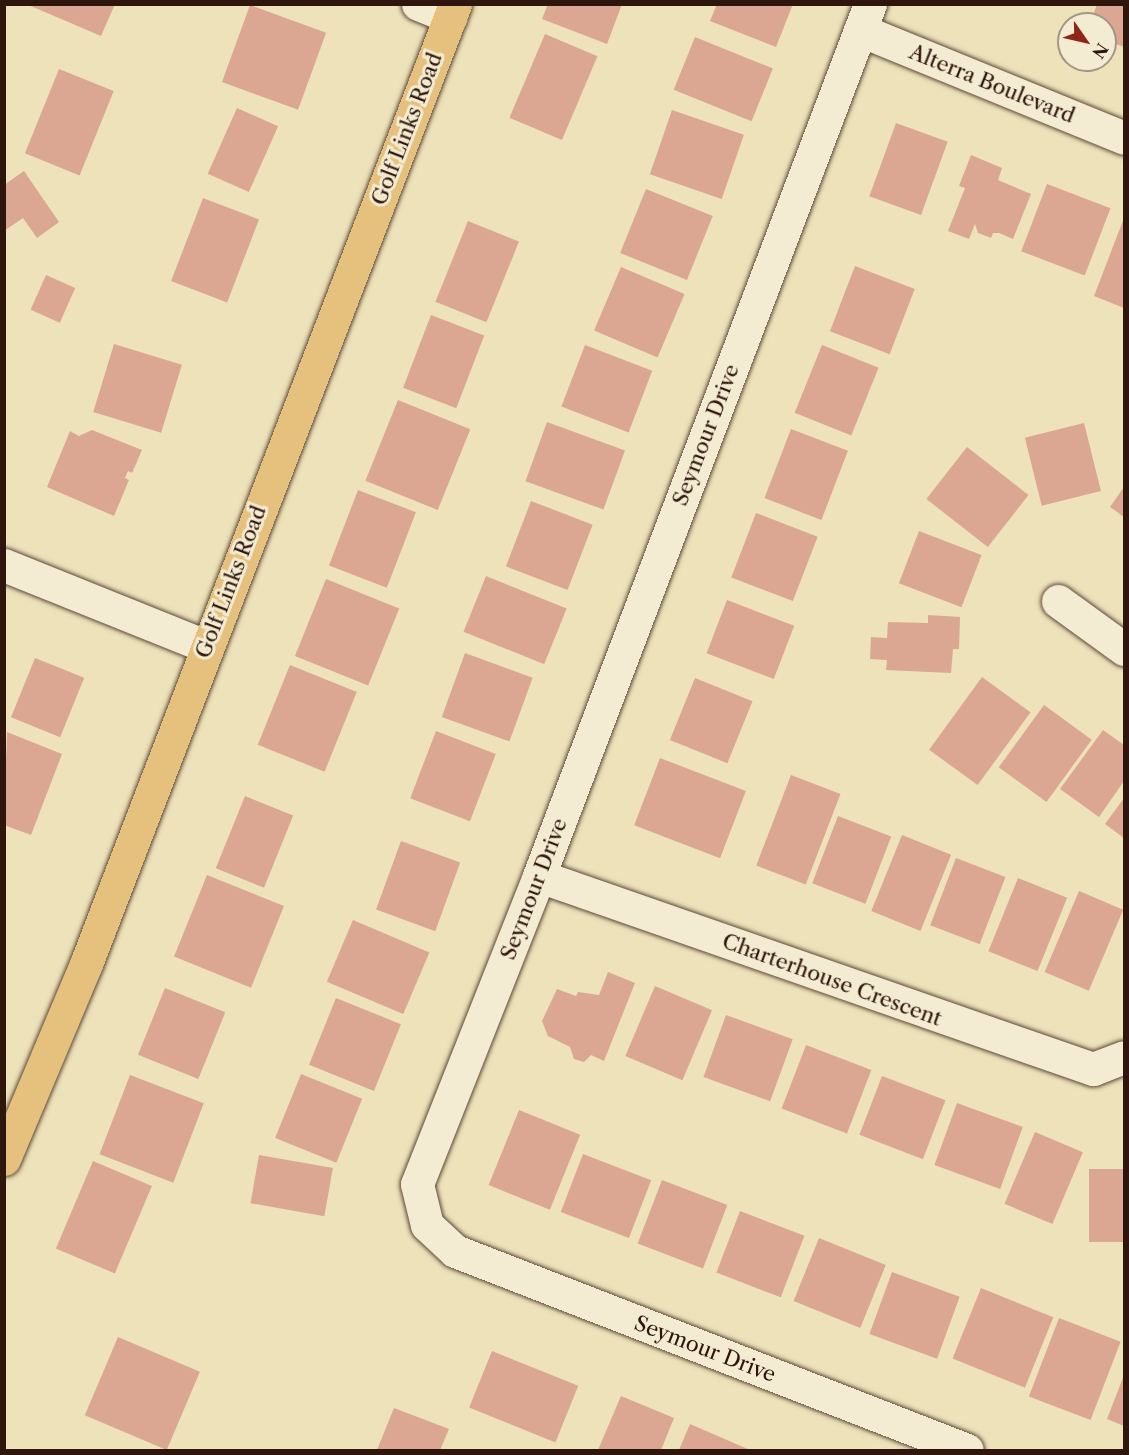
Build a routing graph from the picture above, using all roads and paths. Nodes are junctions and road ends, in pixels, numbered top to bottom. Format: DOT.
graph roads {
  1 [pos="418,4"];
  2 [pos="453,11"];
  3 [pos="865,17"];
  4 [pos="1125,138"];
  5 [pos="4,566"];
  6 [pos="1058,601"];
  7 [pos="206,646"];
  8 [pos="1125,649"];
  9 [pos="539,876"];
  10 [pos="1125,1057"];
  11 [pos="4,1159"];
  12 [pos="967,1450"];
  1 -- 2 [label="street"];
  2 -- 7 [label="main road, Golf Links Road"];
  3 -- 4 [label="street, Alterra Boulevard"];
  3 -- 9 [label="street, Seymour Drive"];
  5 -- 7 [label="street"];
  6 -- 8 [label="street"];
  7 -- 11 [label="main road, Golf Links Road"];
  9 -- 10 [label="street, Charterhouse Crescent"];
  9 -- 12 [label="street, Seymour Drive"];
}
